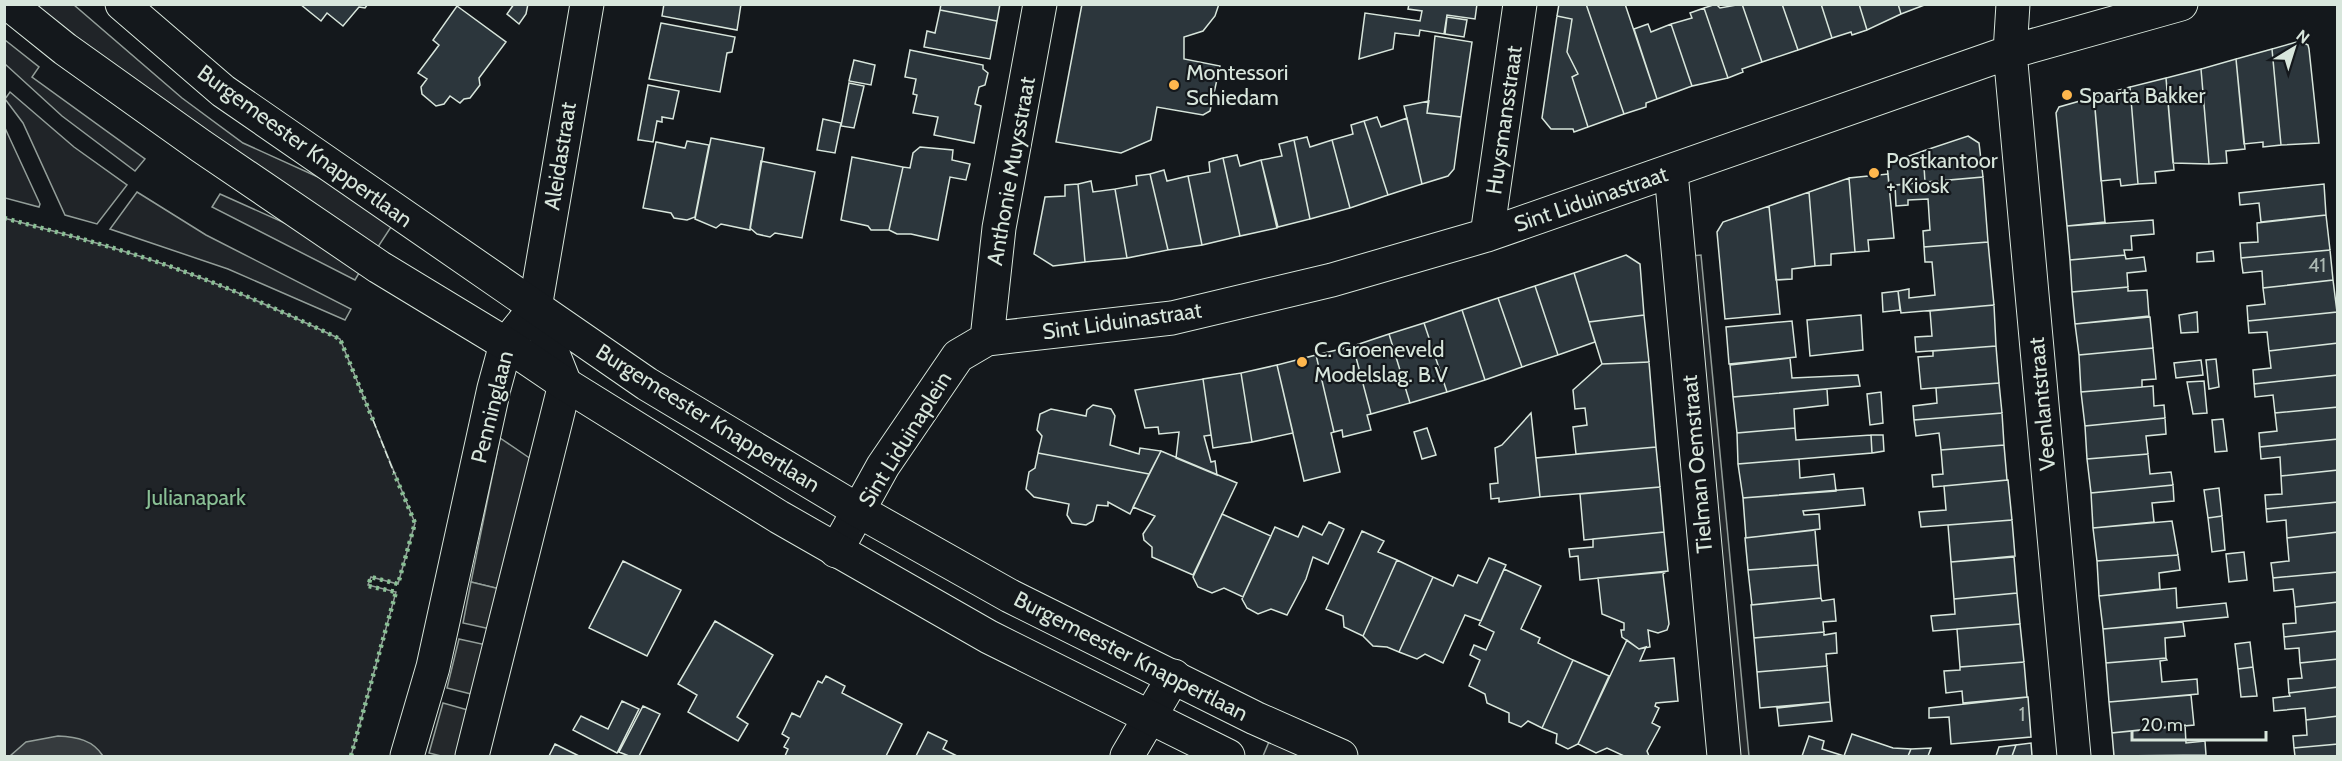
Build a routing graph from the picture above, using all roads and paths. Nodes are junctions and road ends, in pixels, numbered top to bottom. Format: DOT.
graph roads {
  1 [pos="9,4"];
  2 [pos="122,4"];
  3 [pos="587,4"];
  4 [pos="1040,4"];
  5 [pos="1520,4"];
  6 [pos="2013,4"];
  7 [pos="2181,4"];
  8 [pos="2010,52"];
  9 [pos="1671,172"];
  10 [pos="1487,235"];
  11 [pos="535,308"];
  12 [pos="987,339"];
  13 [pos="506,344"];
  14 [pos="565,384"];
  15 [pos="859,512"];
  16 [pos="836,551"];
  17 [pos="1174,676"];
  18 [pos="1149,718"];
  19 [pos="406,756"];
  20 [pos="472,756"];
  21 [pos="1126,756"];
  22 [pos="1228,756"];
  23 [pos="1341,756"];
  24 [pos="1724,756"];
  25 [pos="2074,756"];
  1 -- 13 [label="street, Burgemeester Knappertlaan"];
  2 -- 11 [label="street, Burgemeester Knappertlaan"];
  3 -- 11 [label="street, Aleidastraat"];
  4 -- 12 [label="street, Anthonie Muysstraat"];
  5 -- 10 [label="street, Huysmansstraat"];
  6 -- 8 [label="street, Veenlantstraat"];
  7 -- 8 [label="street, Sint Liduinastraat"];
  8 -- 9 [label="street, Sint Liduinastraat"];
  8 -- 25 [label="street, Veenlantstraat"];
  9 -- 10 [label="street, Sint Liduinastraat"];
  9 -- 24 [label="street, Tielman Oemstraat"];
  10 -- 12 [label="street, Sint Liduinastraat"];
  11 -- 13 [label="street, Penninglaan"];
  11 -- 14 [label="street, Penninglaan"];
  11 -- 15 [label="street, Burgemeester Knappertlaan"];
  12 -- 15 [label="street, Sint Liduinaplein"];
  13 -- 14 [label="street, Burgemeester Knappertlaan"];
  13 -- 19 [label="street, Penninglaan"];
  14 -- 16 [label="street, Burgemeester Knappertlaan"];
  14 -- 20 [label="street"];
  15 -- 16 [label="street, Sint Liduinaplein"];
  15 -- 17 [label="street, Burgemeester Knappertlaan"];
  16 -- 18 [label="street, Burgemeester Knappertlaan"];
  17 -- 18 [label="street"];
  17 -- 23 [label="street, Burgemeester Knappertlaan"];
  18 -- 21 [label="street"];
  18 -- 22 [label="street, Burgemeester Knappertlaan"];
}
